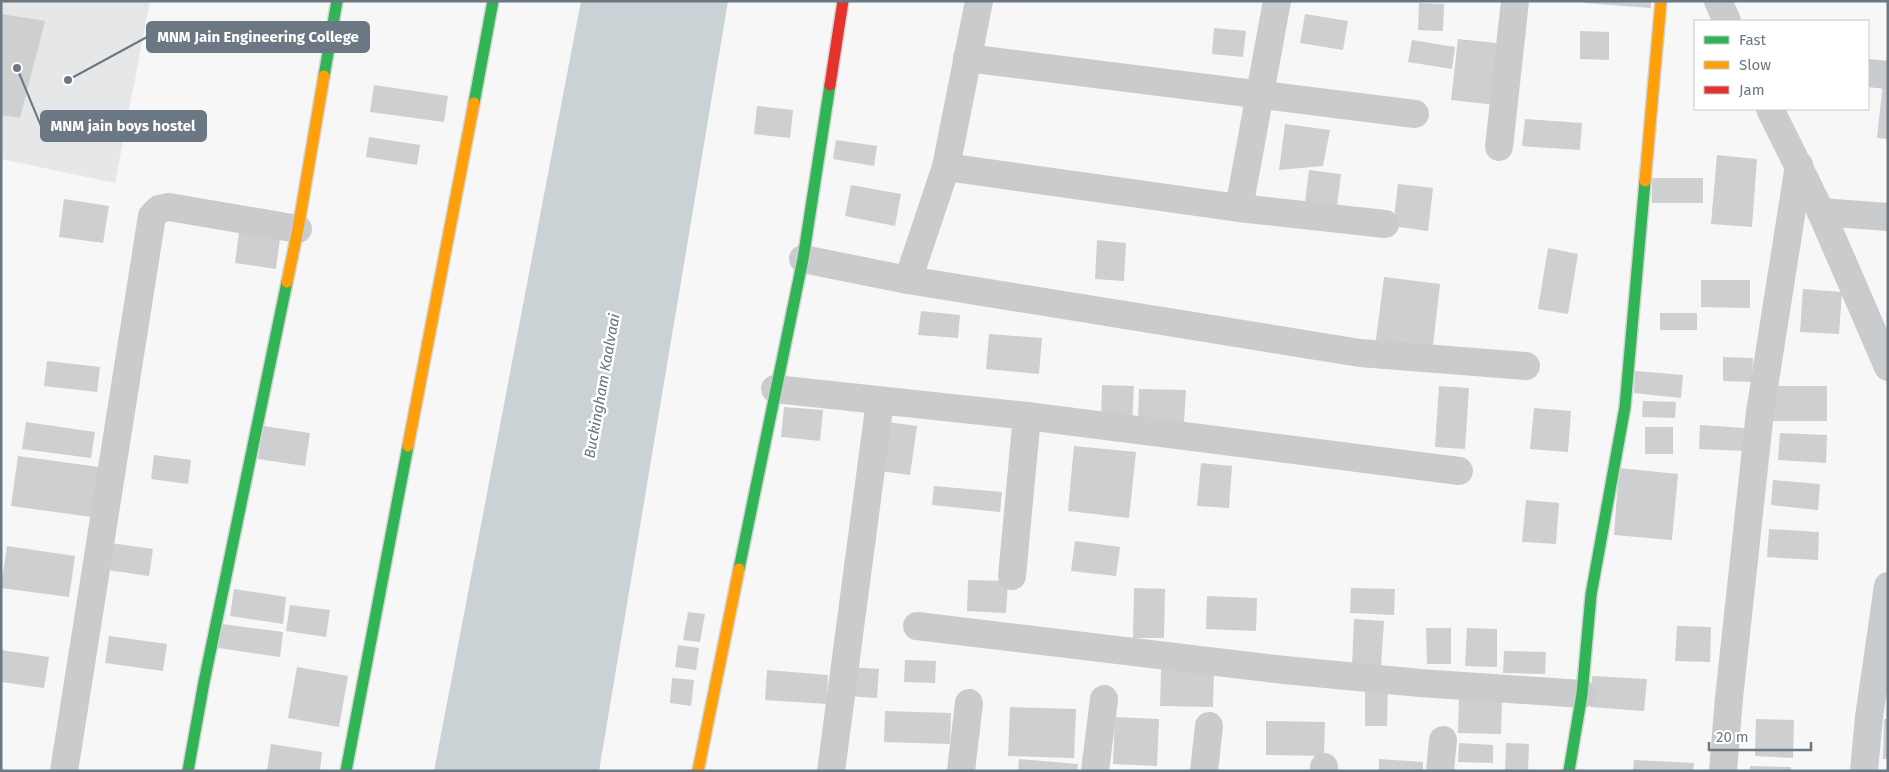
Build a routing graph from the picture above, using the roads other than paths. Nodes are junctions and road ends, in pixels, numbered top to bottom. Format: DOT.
graph roads {
  1 [pos="337,1"];
  2 [pos="493,1"];
  3 [pos="843,1"];
  4 [pos="979,1"];
  5 [pos="1277,1"];
  6 [pos="1514,1"];
  7 [pos="1661,1"];
  8 [pos="1718,1"];
  9 [pos="1727,20"];
  10 [pos="966,58"];
  11 [pos="1869,73"];
  12 [pos="1888,74"];
  13 [pos="1261,96"];
  14 [pos="1771,110"];
  15 [pos="1415,114"];
  16 [pos="1499,148"];
  17 [pos="1799,164"];
  18 [pos="946,167"];
  19 [pos="1240,208"];
  20 [pos="1821,212"];
  21 [pos="1888,217"];
  22 [pos="1385,224"];
  23 [pos="298,229"];
  24 [pos="803,259"];
  25 [pos="908,280"];
  26 [pos="1526,366"];
  27 [pos="1888,367"];
  28 [pos="775,389"];
  29 [pos="880,401"];
  30 [pos="1027,416"];
  31 [pos="1459,471"];
  32 [pos="1012,576"];
  33 [pos="1888,586"];
  34 [pos="917,626"];
  35 [pos="1582,694"];
  36 [pos="1104,699"];
  37 [pos="969,703"];
  38 [pos="1209,726"];
  39 [pos="1443,740"];
  40 [pos="64,771"];
  41 [pos="188,771"];
  42 [pos="346,771"];
  43 [pos="698,771"];
  44 [pos="831,771"];
  45 [pos="961,771"];
  46 [pos="1095,771"];
  47 [pos="1204,771"];
  48 [pos="1440,771"];
  49 [pos="1569,771"];
  50 [pos="1723,771"];
  51 [pos="1864,771"];
  1 -- 23 [label="street"];
  2 -- 42 [label="street"];
  3 -- 24 [label="street"];
  4 -- 10 [label="street"];
  5 -- 13 [label="street"];
  6 -- 16 [label="street"];
  7 -- 35 [label="street"];
  8 -- 9 [label="street"];
  10 -- 13 [label="street"];
  10 -- 18 [label="street"];
  11 -- 12 [label="street"];
  13 -- 15 [label="street"];
  13 -- 19 [label="street"];
  14 -- 17 [label="street"];
  17 -- 20 [label="street"];
  17 -- 50 [label="street"];
  18 -- 19 [label="street"];
  18 -- 25 [label="street"];
  19 -- 22 [label="street"];
  20 -- 21 [label="street"];
  20 -- 27 [label="street"];
  23 -- 40 [label="street"];
  23 -- 41 [label="street"];
  24 -- 25 [label="street"];
  24 -- 28 [label="street"];
  25 -- 26 [label="street"];
  28 -- 29 [label="street"];
  28 -- 43 [label="street"];
  29 -- 30 [label="street"];
  29 -- 44 [label="street"];
  30 -- 31 [label="street"];
  30 -- 32 [label="street"];
  33 -- 51 [label="street"];
  34 -- 35 [label="street"];
  35 -- 49 [label="street"];
  36 -- 46 [label="street"];
  37 -- 45 [label="street"];
  38 -- 47 [label="street"];
  39 -- 48 [label="street"];
}
